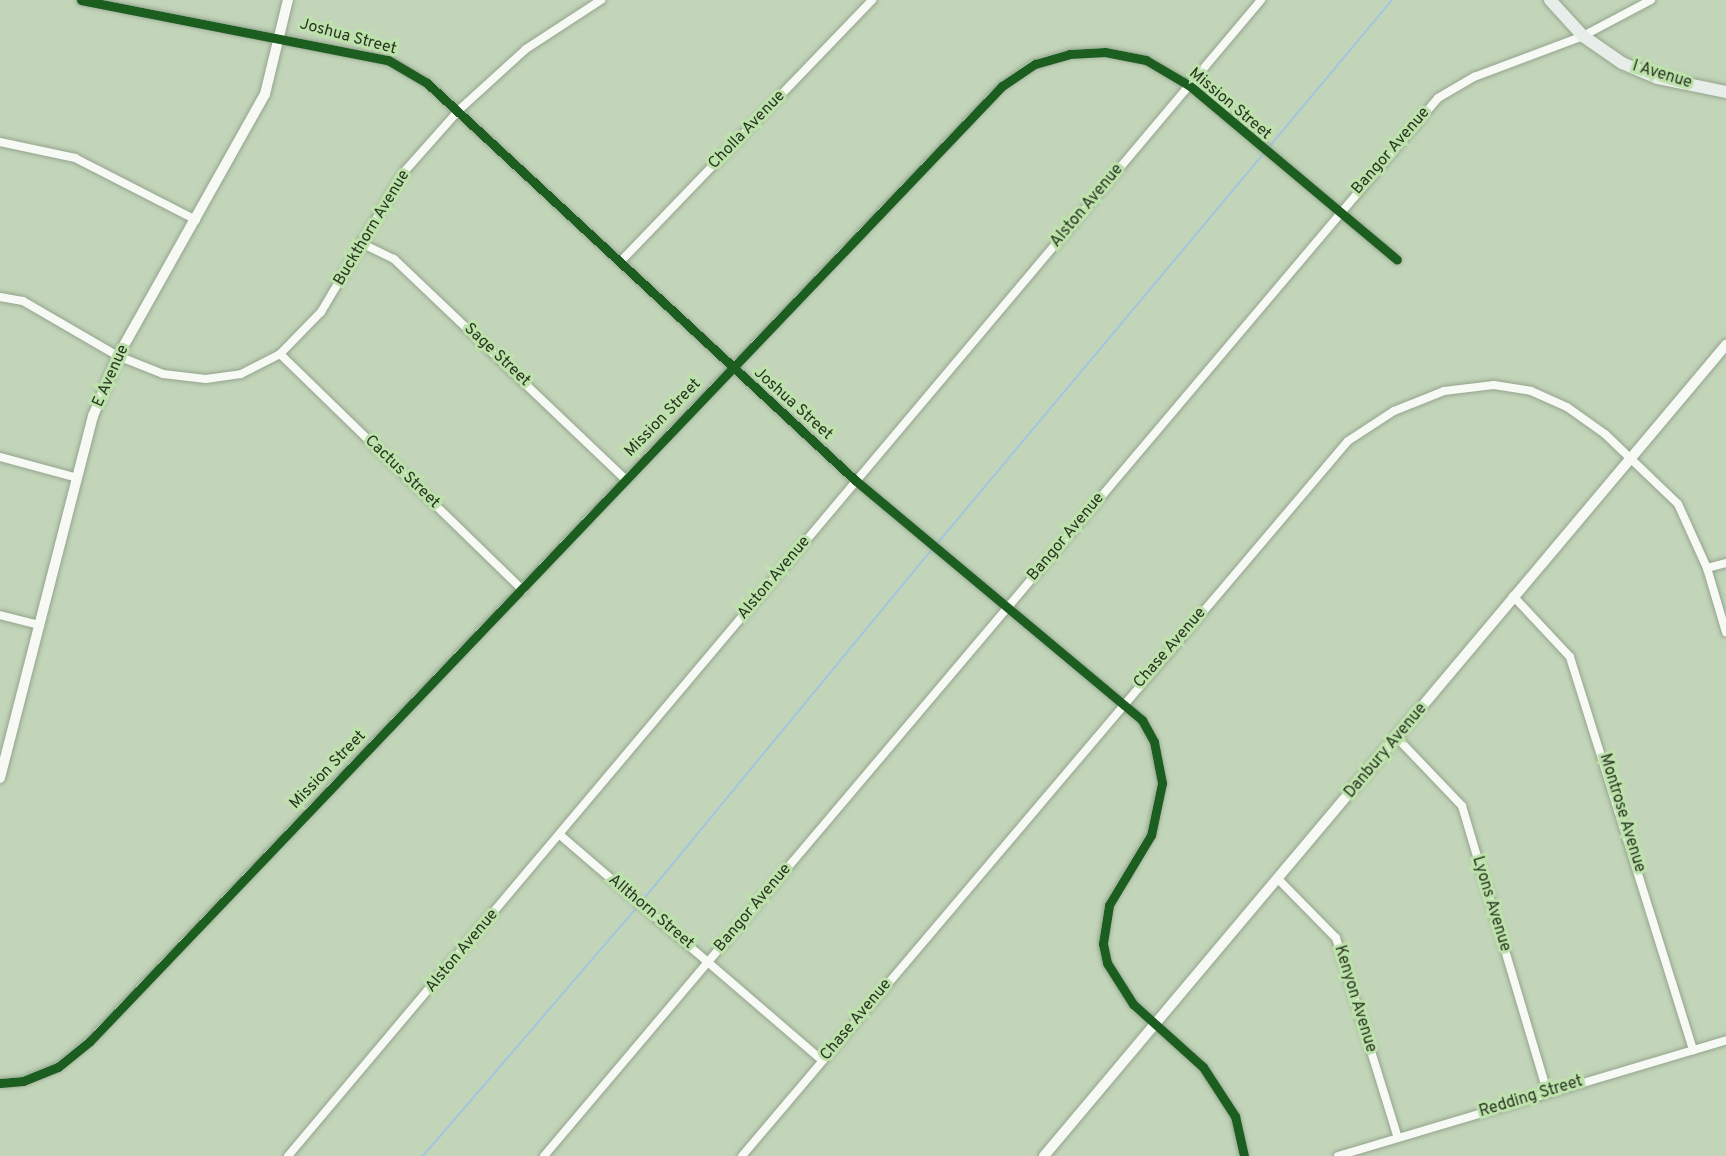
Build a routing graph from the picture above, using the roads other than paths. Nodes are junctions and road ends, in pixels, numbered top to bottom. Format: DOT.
graph roads {
  1 [pos="81,0"];
  2 [pos="288,0"];
  3 [pos="601,0"];
  4 [pos="872,0"];
  5 [pos="1261,0"];
  6 [pos="1550,0"];
  7 [pos="1652,0"];
  8 [pos="282,35"];
  9 [pos="1583,36"];
  10 [pos="1190,86"];
  11 [pos="1726,92"];
  12 [pos="460,110"];
  13 [pos="0,142"];
  14 [pos="1337,214"];
  15 [pos="196,220"];
  16 [pos="361,243"];
  17 [pos="1396,260"];
  18 [pos="622,261"];
  19 [pos="0,297"];
  20 [pos="1726,345"];
  21 [pos="280,354"];
  22 [pos="118,356"];
  23 [pos="732,369"];
  24 [pos="0,457"];
  25 [pos="1632,459"];
  26 [pos="74,477"];
  27 [pos="625,479"];
  28 [pos="855,480"];
  29 [pos="1726,562"];
  30 [pos="1707,568"];
  31 [pos="523,590"];
  32 [pos="1513,596"];
  33 [pos="1006,609"];
  34 [pos="0,615"];
  35 [pos="39,624"];
  36 [pos="1726,632"];
  37 [pos="1123,703"];
  38 [pos="1397,738"];
  39 [pos="0,774"];
  40 [pos="560,835"];
  41 [pos="1279,880"];
  42 [pos="708,962"];
  43 [pos="1154,1021"];
  44 [pos="1726,1040"];
  45 [pos="1693,1050"];
  46 [pos="822,1060"];
  47 [pos="0,1083"];
  48 [pos="1547,1091"];
  49 [pos="1398,1137"];
  50 [pos="288,1156"];
  51 [pos="543,1156"];
  52 [pos="742,1156"];
  53 [pos="1044,1156"];
  54 [pos="1244,1156"];
  55 [pos="1338,1156"];
  1 -- 8 [label="street, Joshua Street"];
  2 -- 8 [label="street, E Avenue"];
  3 -- 12 [label="street, Buckthorn Avenue"];
  4 -- 18 [label="street, Cholla Avenue"];
  5 -- 10 [label="street, Alston Avenue"];
  6 -- 9 [label="main road, I Avenue"];
  7 -- 9 [label="street, Bangor Avenue"];
  8 -- 12 [label="street, Joshua Street"];
  8 -- 15 [label="street, E Avenue"];
  9 -- 11 [label="main road, I Avenue"];
  9 -- 14 [label="street, Bangor Avenue"];
  10 -- 14 [label="street, Mission Street"];
  10 -- 23 [label="street, Mission Street"];
  10 -- 28 [label="street, Alston Avenue"];
  12 -- 16 [label="street, Buckthorn Avenue"];
  12 -- 18 [label="street, Joshua Street"];
  13 -- 15 [label="street"];
  14 -- 17 [label="street, Mission Street"];
  14 -- 33 [label="street, Bangor Avenue"];
  15 -- 22 [label="street, E Avenue"];
  16 -- 21 [label="street, Buckthorn Avenue"];
  16 -- 27 [label="street, Sage Street"];
  18 -- 23 [label="street, Joshua Street"];
  19 -- 22 [label="street"];
  20 -- 25 [label="street, Danbury Avenue"];
  21 -- 22 [label="street, Buckthorn Avenue"];
  21 -- 31 [label="street, Cactus Street"];
  22 -- 26 [label="street, E Avenue"];
  23 -- 27 [label="street, Mission Street"];
  23 -- 28 [label="street, Joshua Street"];
  24 -- 26 [label="street"];
  25 -- 30 [label="street, Chase Avenue"];
  25 -- 32 [label="street, Danbury Avenue"];
  25 -- 37 [label="street, Chase Avenue"];
  26 -- 35 [label="street, E Avenue"];
  27 -- 31 [label="street, Mission Street"];
  28 -- 33 [label="street, Joshua Street"];
  28 -- 40 [label="street, Alston Avenue"];
  29 -- 30 [label="street"];
  30 -- 36 [label="street, Chase Avenue"];
  31 -- 47 [label="street, Mission Street"];
  32 -- 38 [label="street, Danbury Avenue"];
  32 -- 45 [label="street, Montrose Avenue"];
  33 -- 37 [label="street, Joshua Street"];
  33 -- 42 [label="street, Bangor Avenue"];
  34 -- 35 [label="street"];
  35 -- 39 [label="street, E Avenue"];
  37 -- 43 [label="street, Joshua Street"];
  37 -- 46 [label="street, Chase Avenue"];
  38 -- 41 [label="street, Danbury Avenue"];
  38 -- 48 [label="street, Lyons Avenue"];
  40 -- 42 [label="street, Allthorn Street"];
  40 -- 50 [label="street, Alston Avenue"];
  41 -- 43 [label="street, Danbury Avenue"];
  41 -- 49 [label="street, Kenyon Avenue"];
  42 -- 46 [label="street, Allthorn Street"];
  42 -- 51 [label="street, Bangor Avenue"];
  43 -- 53 [label="street, Danbury Avenue"];
  43 -- 54 [label="street, Joshua Street"];
  44 -- 45 [label="street, Redding Street"];
  45 -- 48 [label="street, Redding Street"];
  46 -- 52 [label="street, Chase Avenue"];
  48 -- 49 [label="street, Redding Street"];
  49 -- 55 [label="street, Redding Street"];
}
